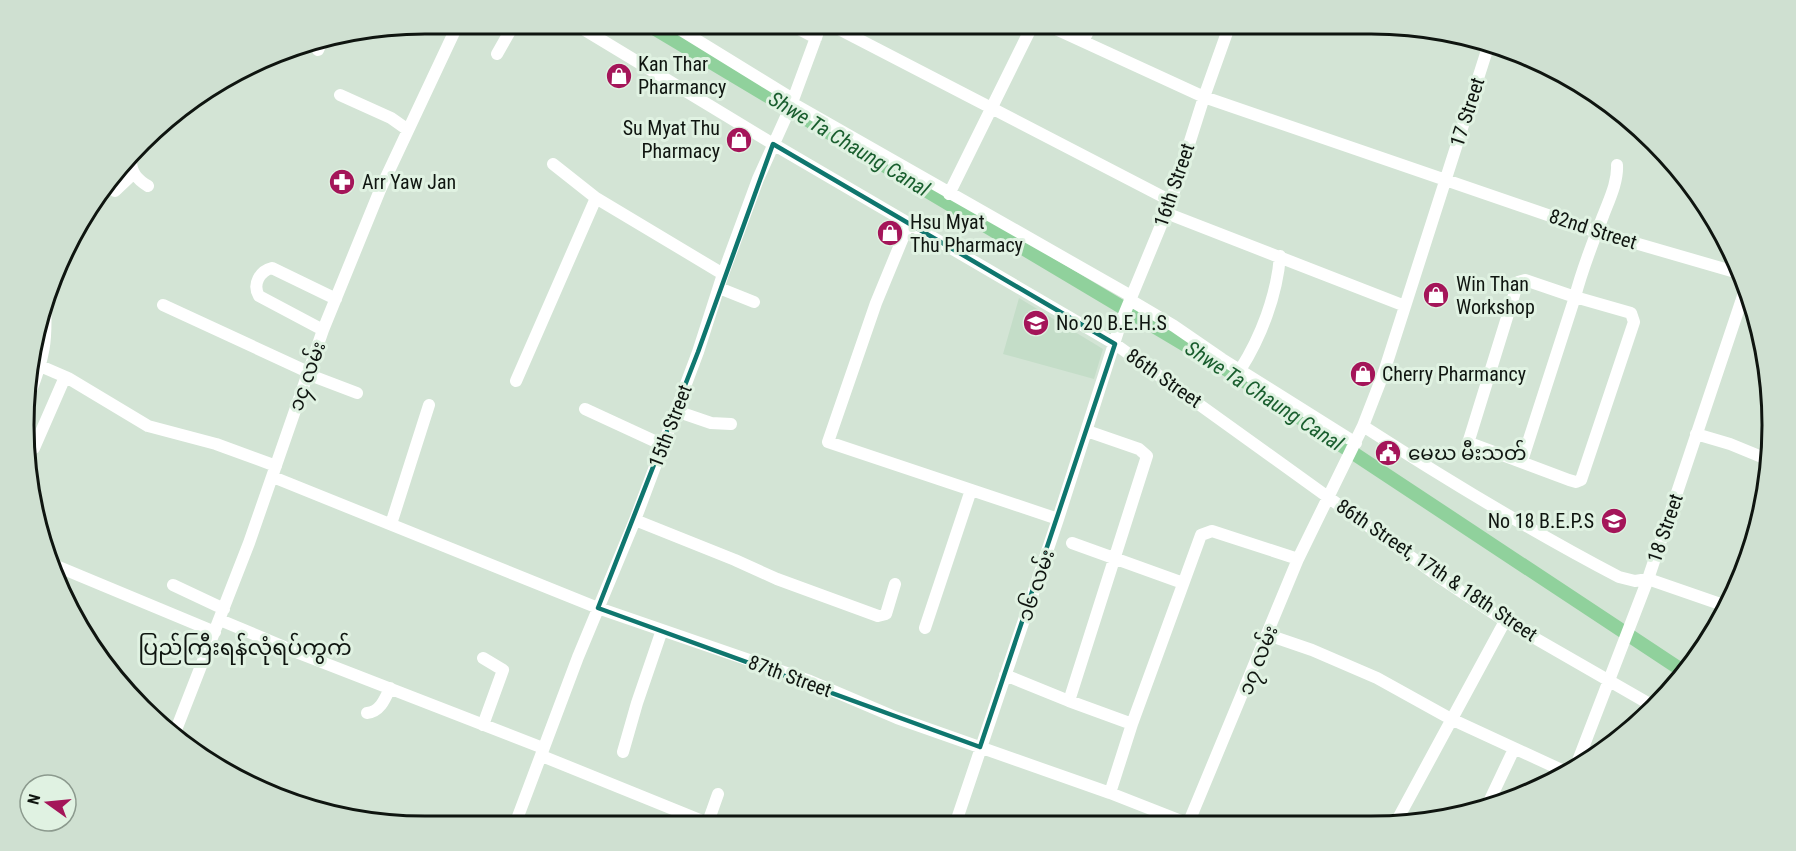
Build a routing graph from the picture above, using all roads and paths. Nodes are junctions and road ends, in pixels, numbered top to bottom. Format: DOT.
graph roads {
  1 [pos="453,34"];
  2 [pos="508,34"];
  3 [pos="592,34"];
  4 [pos="686,34"];
  5 [pos="808,34"];
  6 [pos="817,34"];
  7 [pos="848,34"];
  8 [pos="1028,34"];
  9 [pos="1068,34"];
  10 [pos="1087,34"];
  11 [pos="1226,34"];
  12 [pos="816,38"];
  13 [pos="1083,41"];
  14 [pos="1486,52"];
  15 [pos="497,54"];
  16 [pos="340,95"];
  17 [pos="1204,97"];
  18 [pos="791,103"];
  19 [pos="992,109"];
  20 [pos="408,130"];
  21 [pos="773,144"];
  22 [pos="553,164"];
  23 [pos="1617,165"];
  24 [pos="132,167"];
  25 [pos="129,172"];
  26 [pos="1445,180"];
  27 [pos="148,186"];
  28 [pos="115,191"];
  29 [pos="949,194"];
  30 [pos="596,198"];
  31 [pos="1168,207"];
  32 [pos="909,223"];
  33 [pos="1597,232"];
  34 [pos="1280,256"];
  35 [pos="1729,270"];
  36 [pos="723,274"];
  37 [pos="719,288"];
  38 [pos="1575,297"];
  39 [pos="336,299"];
  40 [pos="1130,300"];
  41 [pos="1741,301"];
  42 [pos="754,302"];
  43 [pos="163,306"];
  44 [pos="1405,306"];
  45 [pos="323,330"];
  46 [pos="1115,344"];
  47 [pos="39,365"];
  48 [pos="1240,370"];
  49 [pos="308,373"];
  50 [pos="65,377"];
  51 [pos="516,381"];
  52 [pos="357,393"];
  53 [pos="429,405"];
  54 [pos="585,409"];
  55 [pos="676,411"];
  56 [pos="731,424"];
  57 [pos="1363,426"];
  58 [pos="1087,431"];
  59 [pos="1696,434"];
  60 [pos="1356,443"];
  61 [pos="663,445"];
  62 [pos="35,446"];
  63 [pos="1760,456"];
  64 [pos="1522,461"];
  65 [pos="274,472"];
  66 [pos="971,490"];
  67 [pos="1329,497"];
  68 [pos="1058,519"];
  69 [pos="635,520"];
  70 [pos="391,524"];
  71 [pos="1072,543"];
  72 [pos="1114,559"];
  73 [pos="1298,559"];
  74 [pos="61,567"];
  75 [pos="1648,579"];
  76 [pos="1183,582"];
  77 [pos="895,584"];
  78 [pos="173,585"];
  79 [pos="1718,603"];
  80 [pos="598,608"];
  81 [pos="220,620"];
  82 [pos="1505,621"];
  83 [pos="925,628"];
  84 [pos="662,630"];
  85 [pos="1268,635"];
  86 [pos="483,658"];
  87 [pos="1005,675"];
  88 [pos="1608,679"];
  89 [pos="390,688"];
  90 [pos="1069,701"];
  91 [pos="1647,702"];
  92 [pos="367,713"];
  93 [pos="1451,719"];
  94 [pos="1132,724"];
  95 [pos="483,725"];
  96 [pos="177,727"];
  97 [pos="980,747"];
  98 [pos="1514,749"];
  99 [pos="542,752"];
  100 [pos="623,752"];
  101 [pos="1580,756"];
  102 [pos="1558,768"];
  103 [pos="1110,793"];
  104 [pos="718,794"];
  105 [pos="1491,797"];
  106 [pos="520,816"];
  107 [pos="686,816"];
  108 [pos="708,816"];
  109 [pos="957,816"];
  110 [pos="1174,816"];
  111 [pos="1196,816"];
  112 [pos="1399,816"];
  1 -- 20 [label="street, ၁၄ လမ်း"];
  2 -- 15 [label="street"];
  3 -- 21 [label="street, 86th Street"];
  4 -- 18 [label="street"];
  5 -- 12 [label="street"];
  6 -- 12 [label="street, 15th Street"];
  7 -- 19 [label="street"];
  8 -- 19 [label="street"];
  9 -- 13 [label="street"];
  10 -- 13 [label="street"];
  11 -- 17 [label="street, 16th Street"];
  12 -- 18 [label="street, 15th Street"];
  13 -- 17 [label="street"];
  14 -- 26 [label="street, 17 Street"];
  16 -- 20 [label="street"];
  17 -- 26 [label="street, 82nd Street"];
  17 -- 31 [label="street, 16th Street"];
  18 -- 21 [label="street, 15th Street"];
  18 -- 29 [label="street"];
  19 -- 29 [label="street"];
  19 -- 31 [label="street"];
  20 -- 39 [label="street, ၁၄ လမ်း"];
  21 -- 32 [label="street, 86th Street"];
  21 -- 36 [label="street, 15th Street"];
  22 -- 30 [label="street"];
  23 -- 33 [label="street"];
  24 -- 27 [label="street"];
  25 -- 28 [label="street"];
  26 -- 33 [label="street, 82nd Street"];
  26 -- 44 [label="street, 17 Street"];
  29 -- 40 [label="street"];
  30 -- 36 [label="street"];
  30 -- 51 [label="street"];
  31 -- 34 [label="street"];
  31 -- 40 [label="street, 16th Street"];
  32 -- 46 [label="street, 86th Street"];
  32 -- 66 [label="street"];
  33 -- 35 [label="street, 82nd Street"];
  33 -- 38 [label="street"];
  34 -- 44 [label="street"];
  34 -- 48 [label="street"];
  36 -- 37 [label="street, 15th Street"];
  37 -- 42 [label="street"];
  37 -- 55 [label="street, 15th Street"];
  38 -- 64 [label="street"];
  38 -- 64 [label="street"];
  38 -- 64 [label="street"];
  39 -- 45 [label="street, ၁၄ လမ်း"];
  39 -- 45 [label="street"];
  40 -- 46 [label="street, 16th Street"];
  40 -- 48 [label="street"];
  41 -- 59 [label="street, 18 Street"];
  43 -- 49 [label="street"];
  44 -- 57 [label="street, ၁၇ လမ်း"];
  45 -- 49 [label="street, ၁၄ လမ်း"];
  46 -- 58 [label="street, ၁၆ လမ်း"];
  46 -- 67 [label="street, 86th Street"];
  47 -- 50 [label="street, 87th Street"];
  48 -- 60 [label="street"];
  49 -- 52 [label="street"];
  49 -- 65 [label="street, ၁၄ လမ်း"];
  50 -- 62 [label="street"];
  50 -- 65 [label="street, 87th Street"];
  53 -- 70 [label="street"];
  54 -- 61 [label="street"];
  55 -- 56 [label="street"];
  55 -- 61 [label="street, 15th Street"];
  57 -- 60 [label="street, ၁၇ လမ်း"];
  57 -- 75 [label="street"];
  58 -- 68 [label="street, ၁၆ လမ်း"];
  58 -- 72 [label="street"];
  59 -- 63 [label="street"];
  59 -- 75 [label="street, 18 Street"];
  60 -- 67 [label="street, ၁၇ လမ်း"];
  61 -- 69 [label="street, 15th Street"];
  65 -- 70 [label="street, 87th Street"];
  65 -- 81 [label="street, ၁၄ လမ်း"];
  66 -- 68 [label="street"];
  66 -- 83 [label="street"];
  67 -- 73 [label="street, ၁၇ လမ်း"];
  67 -- 82 [label="street, 86th Street, 17th & 18th Street"];
  68 -- 87 [label="street, ၁၆ လမ်း"];
  69 -- 77 [label="street"];
  69 -- 80 [label="street, 15th Street"];
  70 -- 80 [label="street, 87th Street"];
  71 -- 72 [label="street"];
  72 -- 76 [label="street"];
  72 -- 90 [label="street"];
  73 -- 76 [label="street"];
  73 -- 85 [label="street, ၁၇ လမ်း"];
  74 -- 81 [label="street"];
  75 -- 79 [label="street"];
  75 -- 88 [label="street, 18 Street"];
  76 -- 94 [label="street"];
  78 -- 81 [label="street"];
  80 -- 84 [label="street, 87th Street"];
  80 -- 99 [label="street, 15th Street"];
  81 -- 89 [label="street"];
  81 -- 96 [label="street, ၁၄ လမ်း"];
  82 -- 88 [label="street, 86th Street, 17th & 18th Street"];
  82 -- 93 [label="street"];
  84 -- 97 [label="street, 87th Street"];
  84 -- 100 [label="street"];
  85 -- 93 [label="street"];
  85 -- 111 [label="street, ၁၇ လမ်း"];
  86 -- 95 [label="street"];
  87 -- 90 [label="street"];
  87 -- 97 [label="street, ၁၆ လမ်း"];
  88 -- 91 [label="street"];
  88 -- 101 [label="street, 18 Street"];
  89 -- 92 [label="street"];
  89 -- 95 [label="street"];
  90 -- 94 [label="street"];
  93 -- 98 [label="street"];
  93 -- 112 [label="street"];
  94 -- 103 [label="street"];
  95 -- 99 [label="street"];
  97 -- 103 [label="street, 87th Street"];
  97 -- 109 [label="street, ၁၆ လမ်း"];
  98 -- 102 [label="street"];
  98 -- 105 [label="street"];
  99 -- 106 [label="street, 15th Street"];
  99 -- 107 [label="street"];
  103 -- 110 [label="street, 87th Street"];
  104 -- 108 [label="street"];
}
